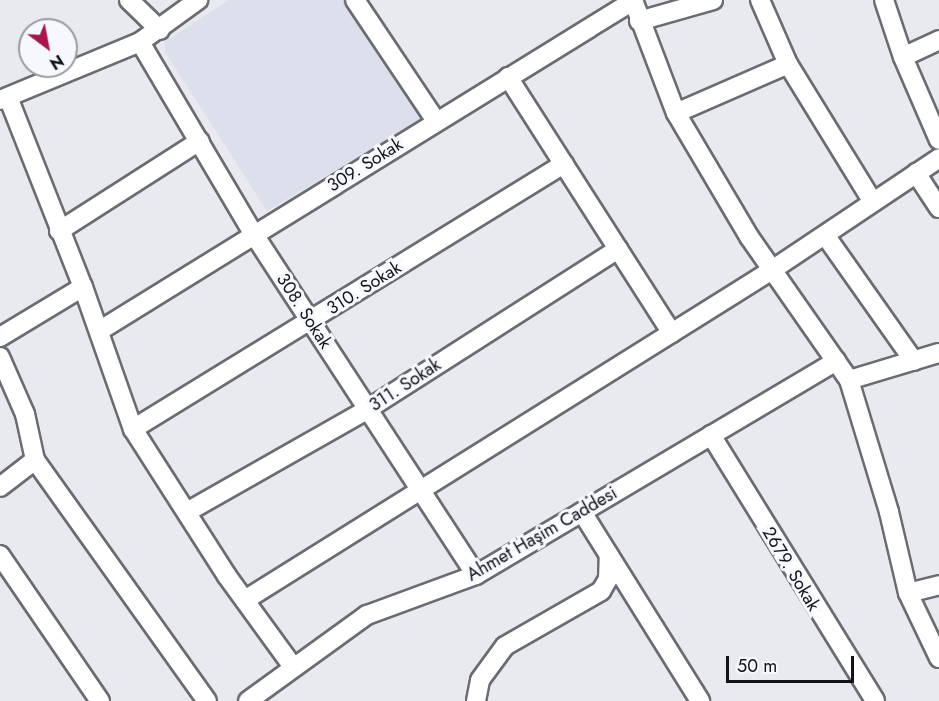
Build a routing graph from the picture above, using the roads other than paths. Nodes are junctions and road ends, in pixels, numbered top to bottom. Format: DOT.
graph roads {
  1 [pos="129,0"];
  2 [pos="198,0"];
  3 [pos="355,0"];
  4 [pos="633,0"];
  5 [pos="713,0"];
  6 [pos="760,0"];
  7 [pos="884,0"];
  8 [pos="639,21"];
  9 [pos="160,30"];
  10 [pos="939,40"];
  11 [pos="140,42"];
  12 [pos="903,57"];
  13 [pos="788,64"];
  14 [pos="508,77"];
  15 [pos="4,99"];
  16 [pos="676,113"];
  17 [pos="436,121"];
  18 [pos="939,140"];
  19 [pos="200,141"];
  20 [pos="939,158"];
  21 [pos="564,164"];
  22 [pos="916,173"];
  23 [pos="873,202"];
  24 [pos="939,208"];
  25 [pos="59,231"];
  26 [pos="253,233"];
  27 [pos="825,235"];
  28 [pos="618,249"];
  29 [pos="772,270"];
  30 [pos="84,287"];
  31 [pos="311,321"];
  32 [pos="99,331"];
  33 [pos="672,333"];
  34 [pos="0,336"];
  35 [pos="939,353"];
  36 [pos="0,357"];
  37 [pos="836,361"];
  38 [pos="914,361"];
  39 [pos="849,380"];
  40 [pos="368,409"];
  41 [pos="133,429"];
  42 [pos="711,435"];
  43 [pos="35,460"];
  44 [pos="2,483"];
  45 [pos="422,492"];
  46 [pos="187,512"];
  47 [pos="582,512"];
  48 [pos="0,555"];
  49 [pos="609,555"];
  50 [pos="476,575"];
  51 [pos="939,585"];
  52 [pos="908,593"];
  53 [pos="245,600"];
  54 [pos="939,658"];
  55 [pos="293,666"];
  56 [pos="100,701"];
  57 [pos="207,701"];
  58 [pos="249,701"];
  59 [pos="476,701"];
  60 [pos="700,701"];
  61 [pos="875,701"];
  1 -- 9 [label="street"];
  2 -- 9 [label="street"];
  3 -- 17 [label="street"];
  4 -- 8 [label="street"];
  4 -- 14 [label="street, 309. Sokak"];
  5 -- 8 [label="street"];
  6 -- 13 [label="street"];
  7 -- 12 [label="street"];
  8 -- 16 [label="street"];
  9 -- 11 [label="street"];
  10 -- 12 [label="street"];
  11 -- 15 [label="street"];
  11 -- 19 [label="street, 308. Sokak"];
  12 -- 18 [label="street"];
  13 -- 16 [label="street"];
  13 -- 23 [label="street"];
  14 -- 17 [label="street, 309. Sokak"];
  14 -- 21 [label="street"];
  15 -- 25 [label="street"];
  16 -- 29 [label="street"];
  17 -- 26 [label="street, 309. Sokak"];
  19 -- 25 [label="street"];
  19 -- 26 [label="street, 308. Sokak"];
  20 -- 22 [label="street"];
  21 -- 28 [label="street"];
  21 -- 31 [label="street, 310. Sokak"];
  22 -- 23 [label="street"];
  22 -- 24 [label="street"];
  23 -- 27 [label="street"];
  25 -- 30 [label="street"];
  26 -- 31 [label="street, 308. Sokak"];
  26 -- 32 [label="street, 309. Sokak"];
  27 -- 29 [label="street"];
  27 -- 38 [label="street"];
  28 -- 33 [label="street"];
  28 -- 40 [label="street, 311. Sokak"];
  29 -- 33 [label="street"];
  29 -- 37 [label="street"];
  30 -- 32 [label="street"];
  30 -- 34 [label="street"];
  31 -- 40 [label="street, 308. Sokak"];
  31 -- 41 [label="street, 310. Sokak"];
  32 -- 41 [label="street"];
  33 -- 45 [label="street"];
  35 -- 38 [label="street"];
  36 -- 43 [label="street"];
  37 -- 39 [label="street"];
  37 -- 42 [label="street, Ahmet Haşim Caddesi"];
  38 -- 39 [label="street"];
  39 -- 52 [label="street"];
  40 -- 45 [label="street, 308. Sokak"];
  40 -- 46 [label="street, 311. Sokak"];
  41 -- 46 [label="street"];
  42 -- 47 [label="street, Ahmet Haşim Caddesi"];
  42 -- 61 [label="street, 2679. Sokak"];
  43 -- 44 [label="street"];
  43 -- 57 [label="street"];
  45 -- 50 [label="street, 308. Sokak"];
  45 -- 53 [label="street"];
  46 -- 53 [label="street"];
  47 -- 49 [label="street"];
  47 -- 50 [label="street, Ahmet Haşim Caddesi"];
  48 -- 56 [label="street"];
  49 -- 59 [label="street"];
  49 -- 60 [label="street"];
  50 -- 55 [label="street, Ahmet Haşim Caddesi"];
  51 -- 52 [label="street"];
  52 -- 54 [label="street"];
  53 -- 55 [label="street"];
  55 -- 58 [label="street, Ahmet Haşim Caddesi"];
}
